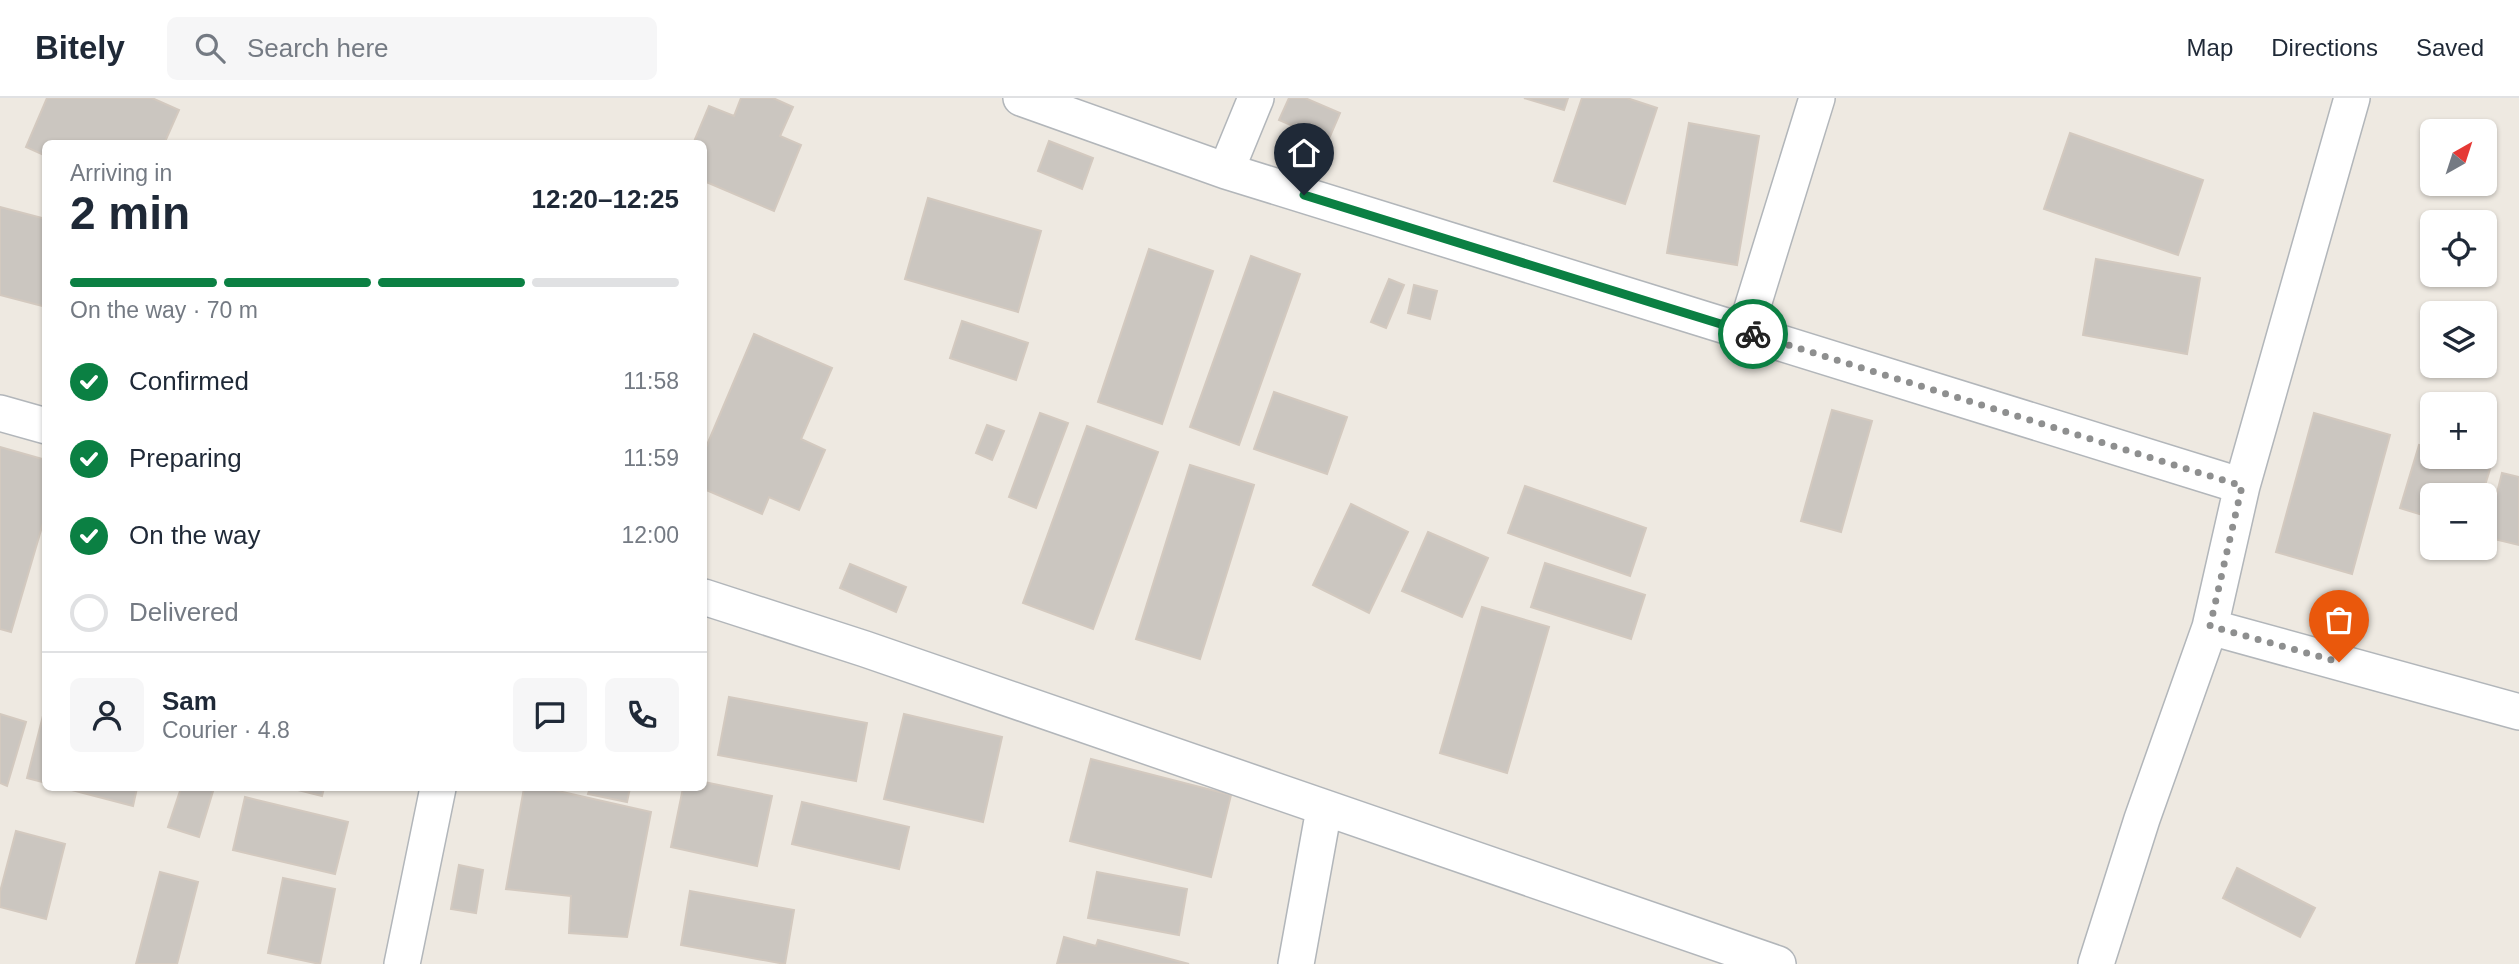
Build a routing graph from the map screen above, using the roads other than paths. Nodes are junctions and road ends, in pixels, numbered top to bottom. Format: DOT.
graph roads {
  1 [pos="1021,98"];
  2 [pos="1255,98"];
  3 [pos="1817,98"];
  4 [pos="2352,98"];
  5 [pos="1226,171"];
  6 [pos="1745,331"];
  7 [pos="0,413"];
  8 [pos="42,425"];
  9 [pos="2242,486"];
  10 [pos="707,598"];
  11 [pos="2210,626"];
  12 [pos="2519,712"];
  13 [pos="437,791"];
  14 [pos="1324,808"];
  15 [pos="402,964"];
  16 [pos="1296,964"];
  17 [pos="1778,964"];
  18 [pos="2096,964"];
  1 -- 5 [label="street"];
  2 -- 5 [label="street"];
  3 -- 6 [label="street"];
  4 -- 9 [label="street"];
  5 -- 6 [label="street"];
  6 -- 9 [label="street"];
  7 -- 8 [label="street"];
  9 -- 11 [label="street"];
  10 -- 14 [label="street"];
  11 -- 12 [label="street"];
  11 -- 18 [label="street"];
  13 -- 15 [label="street"];
  14 -- 16 [label="street"];
  14 -- 17 [label="street"];
}
